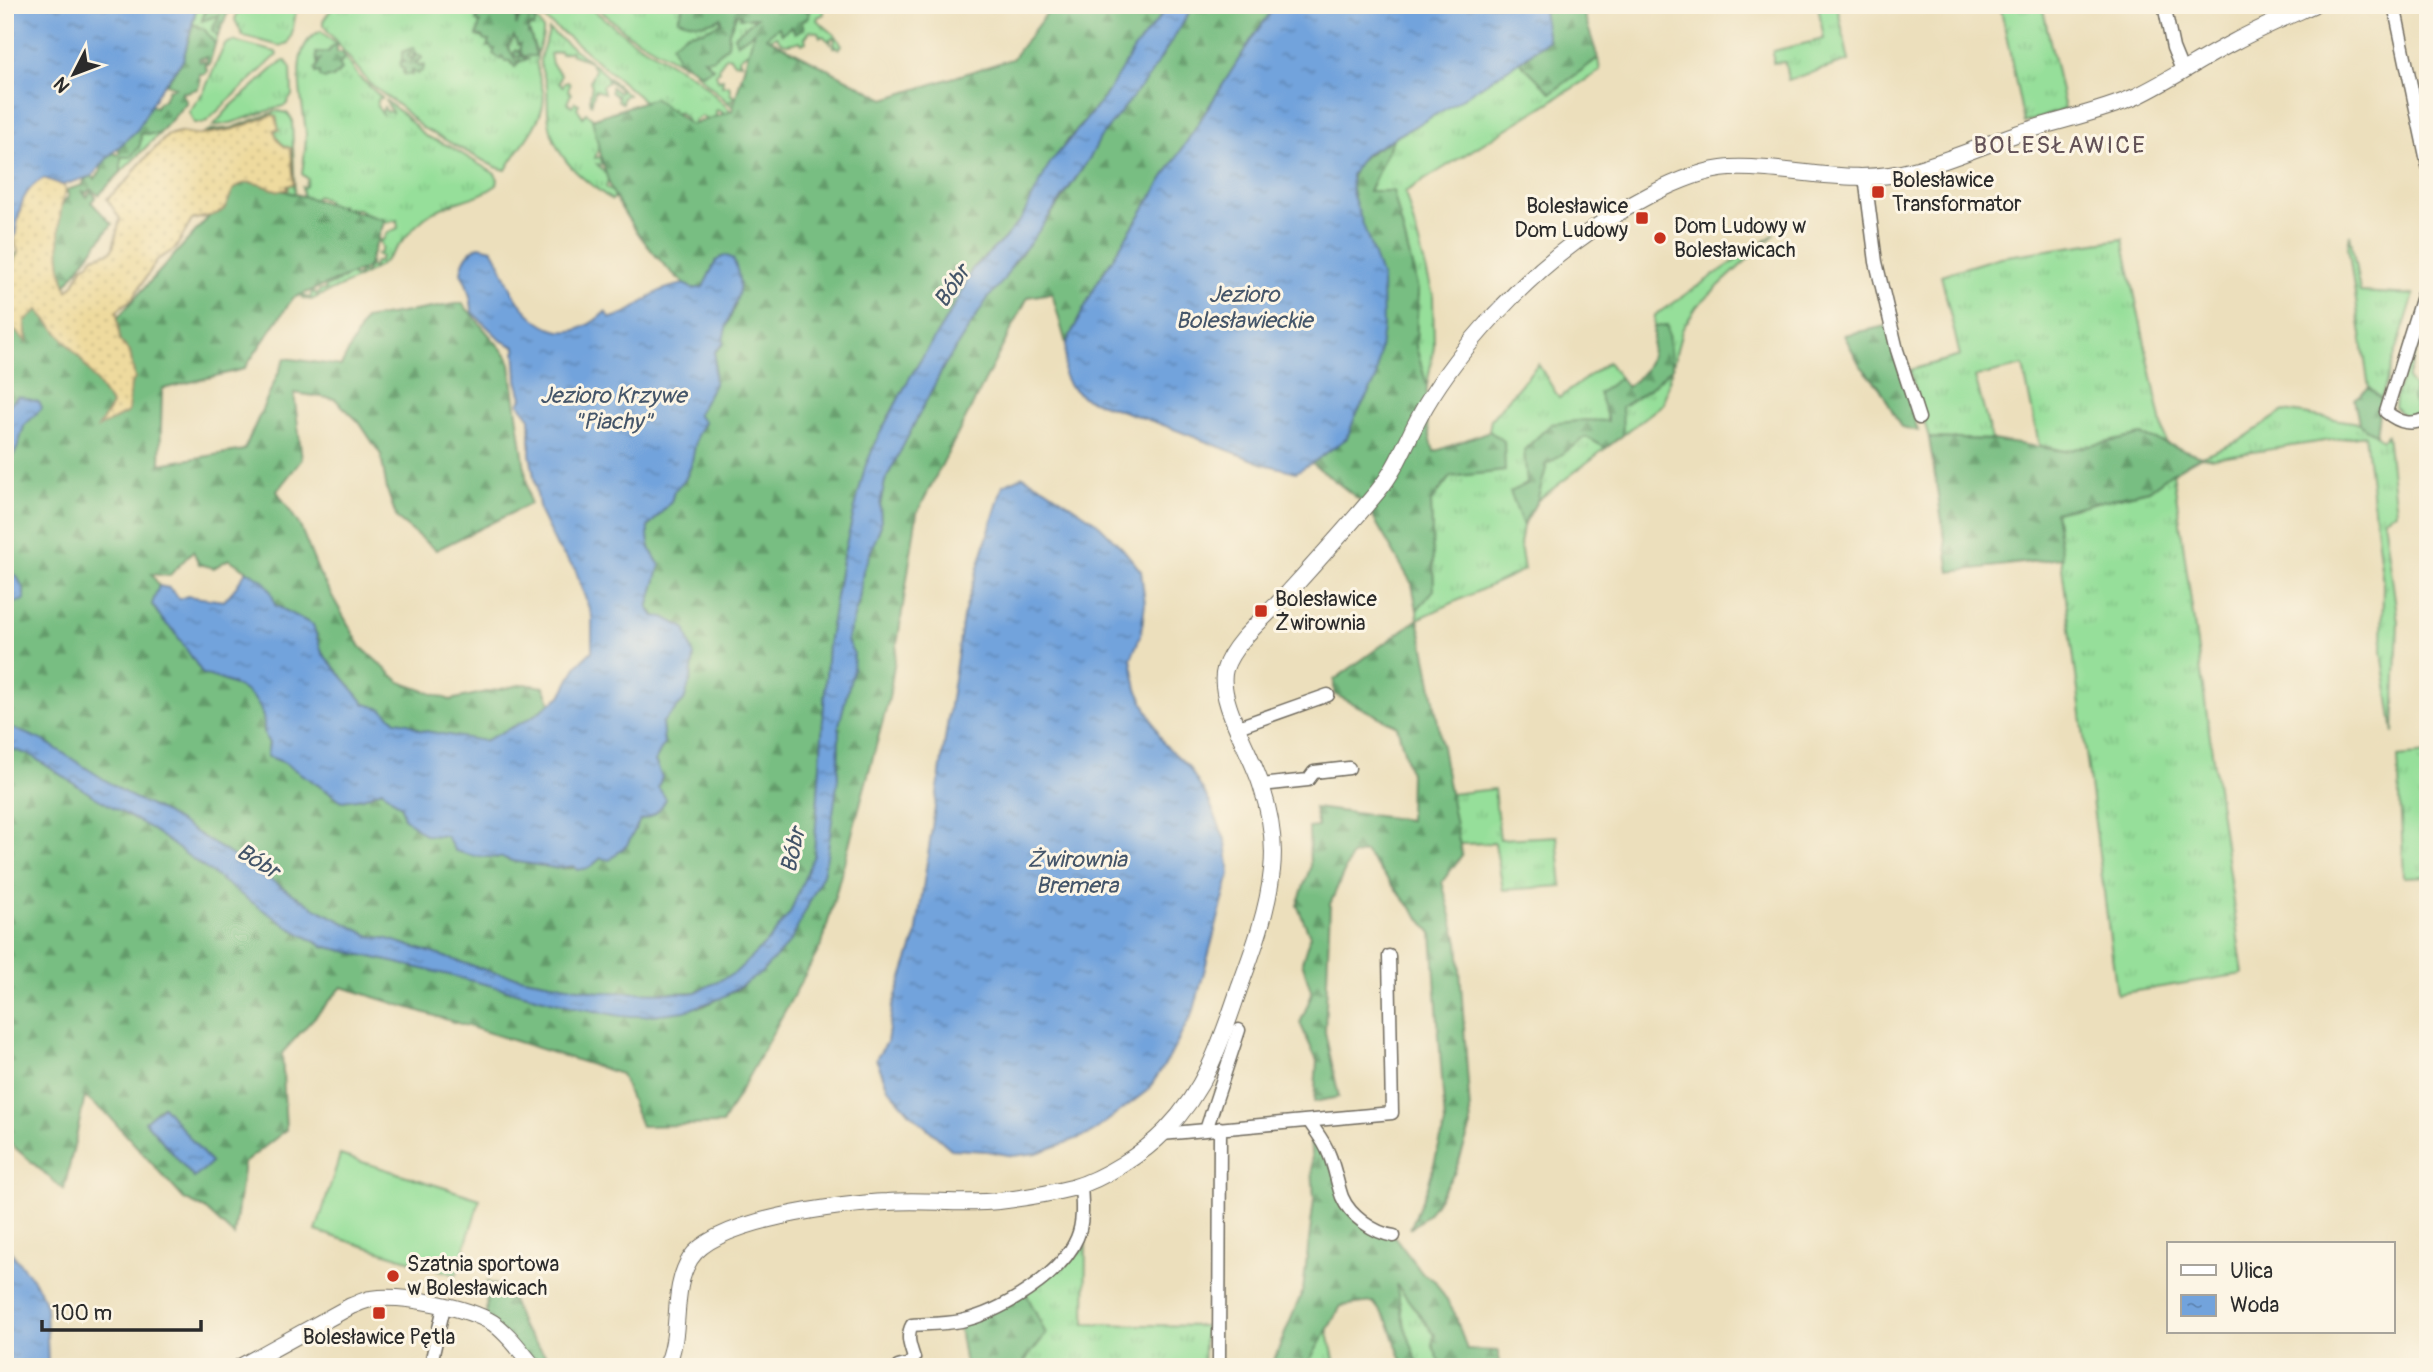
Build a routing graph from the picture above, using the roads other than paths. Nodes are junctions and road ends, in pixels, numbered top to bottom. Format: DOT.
graph roads {
  1 [pos="2164,5"];
  2 [pos="2313,5"];
  3 [pos="2394,5"];
  4 [pos="2182,71"];
  5 [pos="2428,166"];
  6 [pos="1866,177"];
  7 [pos="2428,277"];
  8 [pos="1919,418"];
  9 [pos="2428,418"];
  10 [pos="1328,695"];
  11 [pos="1238,727"];
  12 [pos="1349,768"];
  13 [pos="1261,785"];
  14 [pos="1389,956"];
  15 [pos="1239,1030"];
  16 [pos="1309,1121"];
  17 [pos="1220,1128"];
  18 [pos="1206,1130"];
  19 [pos="1162,1134"];
  20 [pos="1081,1185"];
  21 [pos="1394,1236"];
  22 [pos="444,1307"];
  23 [pos="1219,1362"];
  24 [pos="240,1367"];
  25 [pos="430,1367"];
  26 [pos="534,1367"];
  27 [pos="666,1367"];
  28 [pos="898,1367"];
  1 -- 4 [label="street"];
  2 -- 4 [label="street"];
  3 -- 5 [label="street"];
  4 -- 6 [label="street"];
  6 -- 8 [label="street"];
  6 -- 11 [label="street"];
  7 -- 9 [label="street"];
  10 -- 11 [label="street"];
  11 -- 13 [label="street"];
  12 -- 13 [label="street"];
  13 -- 19 [label="street"];
  14 -- 16 [label="street"];
  15 -- 18 [label="street"];
  16 -- 17 [label="street"];
  16 -- 21 [label="street"];
  17 -- 18 [label="street"];
  17 -- 23 [label="street"];
  18 -- 19 [label="street"];
  19 -- 20 [label="street"];
  20 -- 27 [label="street"];
  20 -- 28 [label="street"];
  22 -- 24 [label="street"];
  22 -- 25 [label="street"];
  22 -- 26 [label="street"];
}
